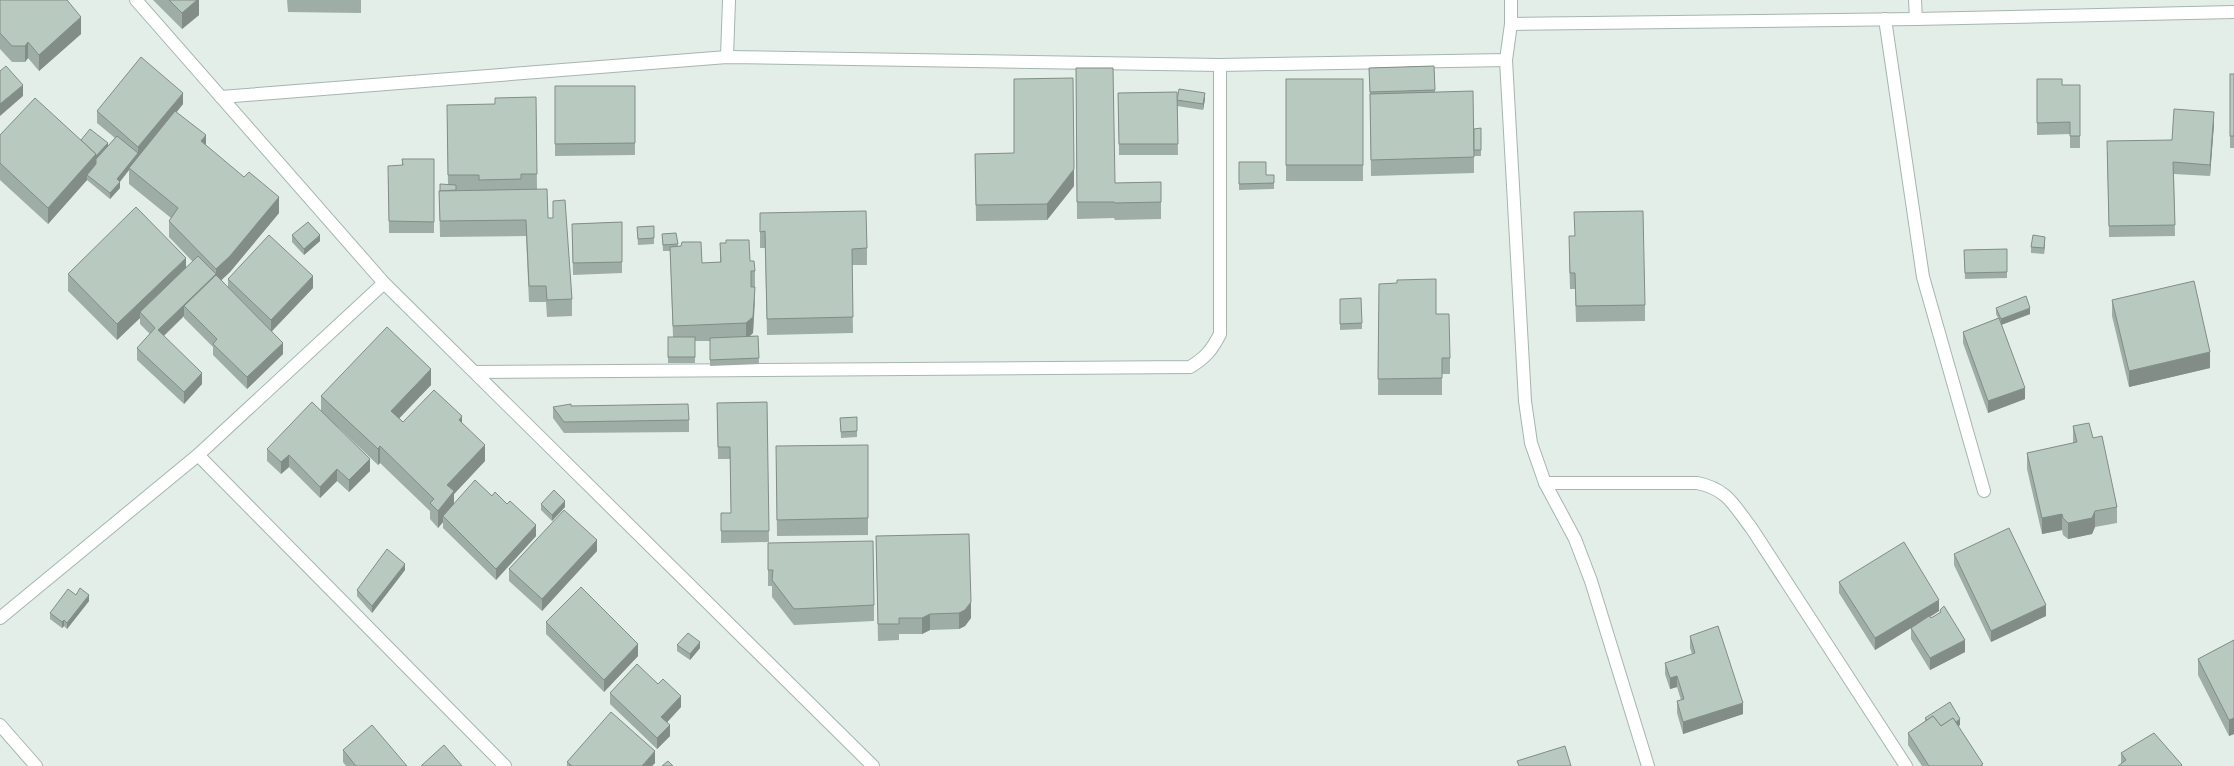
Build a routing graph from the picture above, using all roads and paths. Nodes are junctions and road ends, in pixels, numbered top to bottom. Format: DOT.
graph roads {
  1 [pos="136,0"];
  2 [pos="728,0"];
  3 [pos="1511,0"];
  4 [pos="1916,0"];
  5 [pos="2234,12"];
  6 [pos="1885,19"];
  7 [pos="1916,19"];
  8 [pos="1511,24"];
  9 [pos="727,57"];
  10 [pos="1506,60"];
  11 [pos="1220,65"];
  12 [pos="221,96"];
  13 [pos="384,283"];
  14 [pos="475,372"];
  15 [pos="198,455"];
  16 [pos="1545,483"];
  17 [pos="1984,491"];
  18 [pos="0,618"];
  19 [pos="0,725"];
  20 [pos="36,766"];
  21 [pos="505,766"];
  22 [pos="873,766"];
  23 [pos="1648,766"];
  24 [pos="1906,766"];
  1 -- 12 [label="street"];
  2 -- 9 [label="street"];
  3 -- 8 [label="street"];
  4 -- 7 [label="street"];
  5 -- 7 [label="street"];
  6 -- 7 [label="street"];
  6 -- 8 [label="street"];
  6 -- 17 [label="street"];
  8 -- 10 [label="street"];
  9 -- 11 [label="street"];
  9 -- 12 [label="street"];
  10 -- 11 [label="street"];
  10 -- 16 [label="street"];
  11 -- 14 [label="street"];
  12 -- 13 [label="street"];
  13 -- 14 [label="street"];
  13 -- 15 [label="street"];
  14 -- 22 [label="street"];
  15 -- 18 [label="street"];
  15 -- 21 [label="street"];
  16 -- 23 [label="street"];
  16 -- 24 [label="street"];
  19 -- 20 [label="street"];
}
